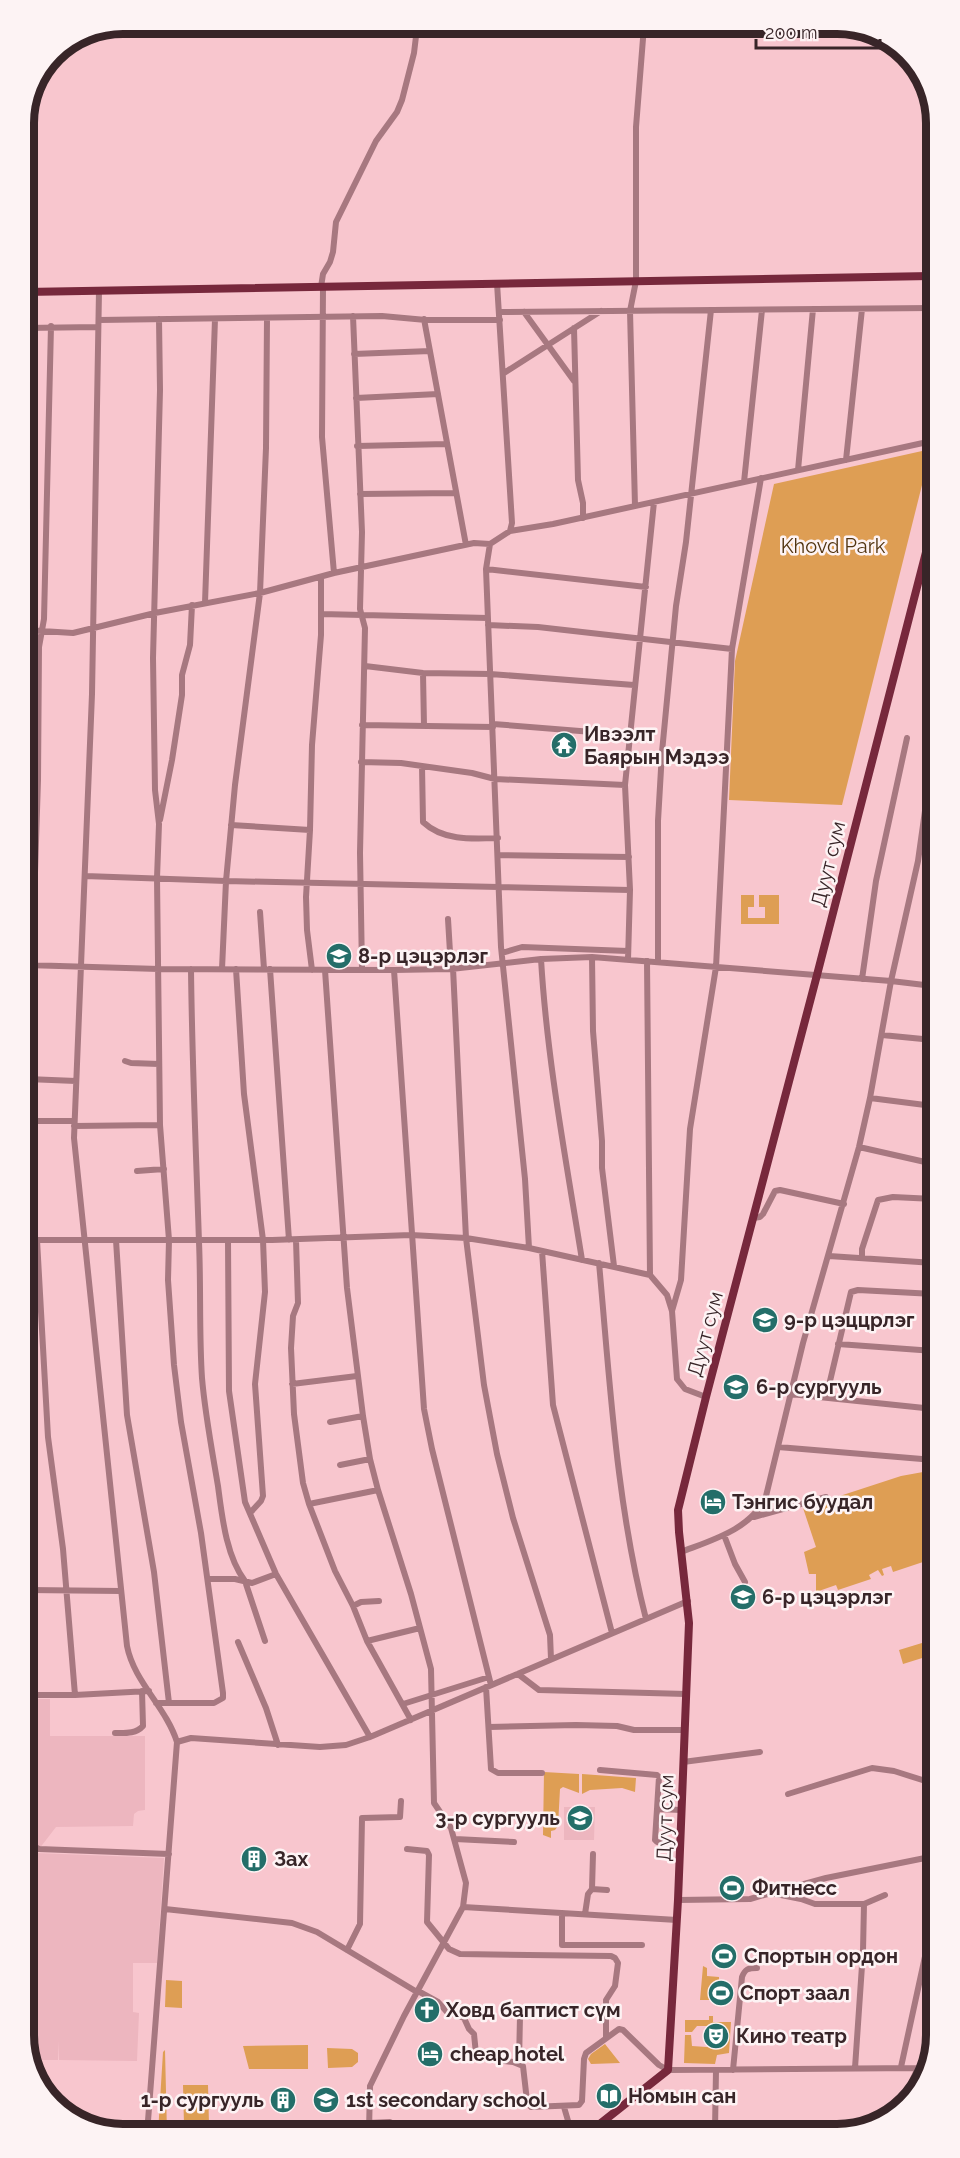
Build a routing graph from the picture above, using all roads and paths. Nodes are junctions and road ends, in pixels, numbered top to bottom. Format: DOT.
graph roads {
  1 [pos="416,34"];
  2 [pos="643,35"];
  3 [pos="926,276"];
  4 [pos="636,281"];
  5 [pos="497,283"];
  6 [pos="322,287"];
  7 [pos="99,291"];
  8 [pos="35,292"];
  9 [pos="926,308"];
  10 [pos="813,309"];
  11 [pos="862,309"];
  12 [pos="711,310"];
  13 [pos="762,310"];
  14 [pos="601,311"];
  15 [pos="630,311"];
  16 [pos="500,312"];
  17 [pos="524,312"];
  18 [pos="353,316"];
  19 [pos="324,317"];
  20 [pos="267,318"];
  21 [pos="159,319"];
  22 [pos="215,319"];
  23 [pos="424,319"];
  24 [pos="500,320"];
  25 [pos="99,324"];
  26 [pos="51,327"];
  27 [pos="35,328"];
  28 [pos="574,328"];
  29 [pos="548,344"];
  30 [pos="430,351"];
  31 [pos="354,354"];
  32 [pos="504,374"];
  33 [pos="574,381"];
  34 [pos="438,394"];
  35 [pos="356,398"];
  36 [pos="926,442"];
  37 [pos="447,444"];
  38 [pos="357,446"];
  39 [pos="846,460"];
  40 [pos="798,470"];
  41 [pos="760,478"];
  42 [pos="744,482"];
  43 [pos="456,493"];
  44 [pos="692,493"];
  45 [pos="360,494"];
  46 [pos="654,502"];
  47 [pos="636,506"];
  48 [pos="583,518"];
  49 [pos="510,531"];
  50 [pos="490,544"];
  51 [pos="466,545"];
  52 [pos="926,552"];
  53 [pos="362,567"];
  54 [pos="486,569"];
  55 [pos="334,573"];
  56 [pos="321,577"];
  57 [pos="646,587"];
  58 [pos="916,591"];
  59 [pos="260,593"];
  60 [pos="926,593"];
  61 [pos="205,603"];
  62 [pos="192,605"];
  63 [pos="155,613"];
  64 [pos="321,614"];
  65 [pos="362,615"];
  66 [pos="488,622"];
  67 [pos="93,629"];
  68 [pos="35,631"];
  69 [pos="42,632"];
  70 [pos="639,638"];
  71 [pos="673,642"];
  72 [pos="732,649"];
  73 [pos="365,666"];
  74 [pos="423,673"];
  75 [pos="490,674"];
  76 [pos="634,686"];
  77 [pos="362,725"];
  78 [pos="493,725"];
  79 [pos="423,726"];
  80 [pos="630,735"];
  81 [pos="907,738"];
  82 [pos="361,762"];
  83 [pos="422,766"];
  84 [pos="495,779"];
  85 [pos="625,785"];
  86 [pos="926,804"];
  87 [pos="159,824"];
  88 [pos="231,825"];
  89 [pos="310,830"];
  90 [pos="498,838"];
  91 [pos="35,850"];
  92 [pos="499,855"];
  93 [pos="629,857"];
  94 [pos="85,876"];
  95 [pos="157,878"];
  96 [pos="226,881"];
  97 [pos="307,882"];
  98 [pos="360,883"];
  99 [pos="499,886"];
  100 [pos="630,890"];
  101 [pos="260,912"];
  102 [pos="448,919"];
  103 [pos="628,951"];
  104 [pos="502,953"];
  105 [pos="592,957"];
  106 [pos="541,959"];
  107 [pos="628,960"];
  108 [pos="647,961"];
  109 [pos="658,962"];
  110 [pos="503,963"];
  111 [pos="35,965"];
  112 [pos="716,967"];
  113 [pos="81,968"];
  114 [pos="452,968"];
  115 [pos="159,969"];
  116 [pos="191,969"];
  117 [pos="222,969"];
  118 [pos="236,969"];
  119 [pos="267,969"];
  120 [pos="312,969"];
  121 [pos="325,970"];
  122 [pos="362,970"];
  123 [pos="394,970"];
  124 [pos="817,975"];
  125 [pos="862,979"];
  126 [pos="891,981"];
  127 [pos="926,985"];
  128 [pos="882,1035"];
  129 [pos="926,1039"];
  130 [pos="125,1061"];
  131 [pos="159,1064"];
  132 [pos="34,1079"];
  133 [pos="76,1081"];
  134 [pos="870,1098"];
  135 [pos="926,1105"];
  136 [pos="34,1121"];
  137 [pos="74,1123"];
  138 [pos="160,1125"];
  139 [pos="859,1147"];
  140 [pos="926,1162"];
  141 [pos="164,1169"];
  142 [pos="137,1171"];
  143 [pos="926,1199"];
  144 [pos="844,1204"];
  145 [pos="753,1218"];
  146 [pos="411,1235"];
  147 [pos="466,1238"];
  148 [pos="344,1239"];
  149 [pos="37,1240"];
  150 [pos="85,1240"];
  151 [pos="116,1240"];
  152 [pos="169,1240"];
  153 [pos="199,1240"];
  154 [pos="228,1240"];
  155 [pos="262,1240"];
  156 [pos="293,1240"];
  157 [pos="529,1248"];
  158 [pos="542,1251"];
  159 [pos="829,1256"];
  160 [pos="862,1258"];
  161 [pos="582,1260"];
  162 [pos="926,1262"];
  163 [pos="599,1263"];
  164 [pos="614,1266"];
  165 [pos="650,1275"];
  166 [pos="926,1294"];
  167 [pos="672,1311"];
  168 [pos="838,1344"];
  169 [pos="926,1350"];
  170 [pos="357,1376"];
  171 [pos="292,1384"];
  172 [pos="790,1394"];
  173 [pos="706,1397"];
  174 [pos="826,1398"];
  175 [pos="926,1408"];
  176 [pos="363,1416"];
  177 [pos="330,1422"];
  178 [pos="778,1447"];
  179 [pos="370,1459"];
  180 [pos="926,1459"];
  181 [pos="340,1465"];
  182 [pos="378,1490"];
  183 [pos="826,1497"];
  184 [pos="309,1504"];
  185 [pos="250,1513"];
  186 [pos="751,1518"];
  187 [pos="724,1534"];
  188 [pos="681,1552"];
  189 [pos="276,1574"];
  190 [pos="208,1579"];
  191 [pos="245,1581"];
  192 [pos="745,1582"];
  193 [pos="34,1590"];
  194 [pos="67,1591"];
  195 [pos="121,1592"];
  196 [pos="379,1601"];
  197 [pos="688,1601"];
  198 [pos="353,1606"];
  199 [pos="646,1619"];
  200 [pos="420,1628"];
  201 [pos="612,1634"];
  202 [pos="265,1641"];
  203 [pos="367,1641"];
  204 [pos="238,1642"];
  205 [pos="551,1659"];
  206 [pos="518,1674"];
  207 [pos="489,1677"];
  208 [pos="489,1686"];
  209 [pos="145,1691"];
  210 [pos="686,1694"];
  211 [pos="34,1695"];
  212 [pos="75,1695"];
  213 [pos="431,1695"];
  214 [pos="156,1702"];
  215 [pos="169,1702"];
  216 [pos="403,1704"];
  217 [pos="433,1710"];
  218 [pos="411,1720"];
  219 [pos="489,1727"];
  220 [pos="684,1730"];
  221 [pos="115,1733"];
  222 [pos="370,1737"];
  223 [pos="177,1742"];
  224 [pos="278,1745"];
  225 [pos="760,1752"];
  226 [pos="683,1762"];
  227 [pos="600,1770"];
  228 [pos="542,1773"];
  229 [pos="926,1781"];
  230 [pos="788,1794"];
  231 [pos="401,1802"];
  232 [pos="657,1809"];
  233 [pos="681,1810"];
  234 [pos="455,1839"];
  235 [pos="514,1842"];
  236 [pos="680,1845"];
  237 [pos="34,1847"];
  238 [pos="407,1849"];
  239 [pos="169,1854"];
  240 [pos="593,1854"];
  241 [pos="926,1858"];
  242 [pos="592,1889"];
  243 [pos="607,1890"];
  244 [pos="771,1893"];
  245 [pos="885,1895"];
  246 [pos="678,1900"];
  247 [pos="864,1904"];
  248 [pos="463,1907"];
  249 [pos="165,1909"];
  250 [pos="562,1913"];
  251 [pos="585,1914"];
  252 [pos="677,1920"];
  253 [pos="443,1943"];
  254 [pos="642,1945"];
  255 [pos="347,1950"];
  256 [pos="926,1952"];
  257 [pos="757,1968"];
  258 [pos="418,1991"];
  259 [pos="520,2016"];
  260 [pos="606,2038"];
  261 [pos="519,2063"];
  262 [pos="901,2067"];
  263 [pos="855,2068"];
  264 [pos="918,2068"];
  265 [pos="668,2070"];
  266 [pos="717,2070"];
  267 [pos="733,2070"];
  268 [pos="912,2081"];
  269 [pos="564,2107"];
  270 [pos="369,2122"];
  271 [pos="148,2123"];
  272 [pos="392,2123"];
  273 [pos="569,2124"];
  274 [pos="599,2124"];
  275 [pos="715,2124"];
  1 -- 6 [label="street"];
  2 -- 4 [label="street"];
  3 -- 4 [label="main road"];
  4 -- 5 [label="main road"];
  4 -- 15 [label="street"];
  5 -- 6 [label="main road"];
  5 -- 16 [label="street"];
  6 -- 7 [label="main road"];
  6 -- 19 [label="street"];
  7 -- 8 [label="main road"];
  7 -- 25 [label="street"];
  9 -- 11 [label="street"];
  10 -- 11 [label="street"];
  10 -- 13 [label="street"];
  10 -- 40 [label="street"];
  11 -- 39 [label="street"];
  12 -- 13 [label="street"];
  12 -- 15 [label="street"];
  12 -- 44 [label="street"];
  13 -- 42 [label="street"];
  14 -- 15 [label="street"];
  14 -- 17 [label="street"];
  14 -- 28 [label="street"];
  15 -- 47 [label="street"];
  16 -- 17 [label="street"];
  16 -- 24 [label="street"];
  17 -- 29 [label="street"];
  18 -- 19 [label="street"];
  18 -- 23 [label="street"];
  18 -- 31 [label="street"];
  19 -- 20 [label="street"];
  19 -- 55 [label="street"];
  20 -- 22 [label="street"];
  20 -- 59 [label="street"];
  21 -- 22 [label="street"];
  21 -- 25 [label="street"];
  21 -- 63 [label="street"];
  22 -- 61 [label="street"];
  23 -- 24 [label="street"];
  23 -- 30 [label="street"];
  24 -- 32 [label="street"];
  25 -- 26 [label="street"];
  25 -- 67 [label="street"];
  26 -- 27 [label="street"];
  26 -- 69 [label="street"];
  28 -- 29 [label="street"];
  28 -- 33 [label="street"];
  29 -- 32 [label="street"];
  29 -- 33 [label="street"];
  30 -- 31 [label="street"];
  30 -- 34 [label="street"];
  31 -- 35 [label="street"];
  32 -- 49 [label="street"];
  33 -- 48 [label="street"];
  34 -- 35 [label="street"];
  34 -- 37 [label="street"];
  35 -- 38 [label="street"];
  36 -- 39 [label="street"];
  37 -- 38 [label="street"];
  37 -- 43 [label="street"];
  38 -- 45 [label="street"];
  39 -- 40 [label="street"];
  40 -- 41 [label="street"];
  41 -- 42 [label="street"];
  41 -- 72 [label="street"];
  42 -- 44 [label="street"];
  43 -- 45 [label="street"];
  43 -- 51 [label="street"];
  44 -- 46 [label="street"];
  44 -- 71 [label="street"];
  45 -- 53 [label="street"];
  46 -- 47 [label="street"];
  46 -- 57 [label="street"];
  47 -- 48 [label="street"];
  48 -- 49 [label="street"];
  49 -- 50 [label="street"];
  50 -- 51 [label="street"];
  50 -- 54 [label="street"];
  51 -- 53 [label="street"];
  52 -- 58 [label="main road, Дуут сум"];
  53 -- 55 [label="street"];
  53 -- 65 [label="street"];
  54 -- 57 [label="street"];
  54 -- 66 [label="street"];
  55 -- 56 [label="street"];
  56 -- 59 [label="street"];
  56 -- 64 [label="street"];
  57 -- 70 [label="street"];
  58 -- 60 [label="street"];
  58 -- 124 [label="main road, Дуут сум"];
  59 -- 61 [label="street"];
  59 -- 88 [label="street"];
  61 -- 62 [label="street"];
  62 -- 63 [label="street"];
  62 -- 87 [label="street"];
  63 -- 67 [label="street"];
  63 -- 87 [label="street"];
  64 -- 65 [label="street"];
  64 -- 89 [label="street"];
  65 -- 66 [label="street"];
  65 -- 73 [label="street"];
  66 -- 70 [label="street"];
  66 -- 75 [label="street"];
  67 -- 69 [label="street"];
  67 -- 94 [label="street"];
  68 -- 69 [label="street"];
  69 -- 91 [label="street"];
  70 -- 71 [label="street"];
  70 -- 76 [label="street"];
  71 -- 72 [label="street"];
  71 -- 109 [label="street"];
  72 -- 112 [label="street"];
  73 -- 74 [label="street"];
  73 -- 77 [label="street"];
  74 -- 75 [label="street"];
  74 -- 79 [label="street"];
  75 -- 76 [label="street"];
  75 -- 78 [label="street"];
  76 -- 80 [label="street"];
  77 -- 79 [label="street"];
  77 -- 82 [label="street"];
  78 -- 79 [label="street"];
  78 -- 80 [label="street"];
  78 -- 84 [label="street"];
  80 -- 85 [label="street"];
  81 -- 125 [label="street"];
  82 -- 83 [label="street"];
  82 -- 98 [label="street"];
  83 -- 84 [label="street"];
  83 -- 90 [label="street"];
  84 -- 85 [label="street"];
  84 -- 90 [label="street"];
  85 -- 93 [label="street"];
  86 -- 126 [label="street"];
  87 -- 95 [label="street"];
  88 -- 89 [label="street"];
  88 -- 96 [label="street"];
  89 -- 97 [label="street"];
  90 -- 92 [label="street"];
  92 -- 93 [label="street"];
  92 -- 99 [label="street"];
  93 -- 100 [label="street"];
  94 -- 95 [label="street"];
  94 -- 113 [label="street"];
  95 -- 96 [label="street"];
  95 -- 115 [label="street"];
  96 -- 97 [label="street"];
  96 -- 117 [label="street"];
  97 -- 98 [label="street"];
  97 -- 120 [label="street"];
  98 -- 99 [label="street"];
  98 -- 122 [label="street"];
  99 -- 100 [label="street"];
  99 -- 104 [label="street"];
  100 -- 103 [label="street"];
  101 -- 119 [label="street"];
  102 -- 114 [label="street"];
  103 -- 104 [label="street"];
  103 -- 107 [label="street"];
  104 -- 110 [label="street"];
  105 -- 106 [label="street"];
  105 -- 107 [label="street"];
  105 -- 164 [label="street"];
  106 -- 110 [label="street"];
  106 -- 161 [label="street"];
  107 -- 108 [label="street"];
  108 -- 109 [label="street"];
  108 -- 165 [label="street"];
  109 -- 112 [label="street"];
  110 -- 114 [label="street"];
  110 -- 157 [label="street"];
  111 -- 113 [label="street"];
  112 -- 124 [label="street"];
  112 -- 167 [label="street"];
  113 -- 115 [label="street"];
  113 -- 133 [label="street"];
  114 -- 123 [label="street"];
  114 -- 147 [label="street"];
  115 -- 116 [label="street"];
  115 -- 131 [label="street"];
  116 -- 117 [label="street"];
  116 -- 153 [label="street"];
  117 -- 118 [label="street"];
  118 -- 119 [label="street"];
  118 -- 155 [label="street"];
  119 -- 120 [label="street"];
  119 -- 156 [label="street"];
  120 -- 121 [label="street"];
  121 -- 122 [label="street"];
  121 -- 148 [label="street"];
  122 -- 123 [label="street"];
  123 -- 146 [label="street"];
  124 -- 125 [label="street"];
  124 -- 145 [label="main road, Дуут сум"];
  125 -- 126 [label="street"];
  126 -- 127 [label="street"];
  126 -- 128 [label="street"];
  128 -- 129 [label="street"];
  128 -- 134 [label="street"];
  130 -- 131 [label="street"];
  131 -- 138 [label="street"];
  132 -- 133 [label="street"];
  133 -- 137 [label="street"];
  134 -- 135 [label="street"];
  134 -- 139 [label="street"];
  136 -- 137 [label="street"];
  137 -- 138 [label="street"];
  137 -- 150 [label="street"];
  138 -- 141 [label="street"];
  139 -- 140 [label="street"];
  139 -- 144 [label="street"];
  141 -- 142 [label="street"];
  141 -- 152 [label="street"];
  143 -- 160 [label="street"];
  144 -- 145 [label="street"];
  144 -- 159 [label="street"];
  145 -- 173 [label="main road, Дуут сум"];
  146 -- 147 [label="street"];
  146 -- 148 [label="street"];
  146 -- 207 [label="street"];
  147 -- 157 [label="street"];
  147 -- 205 [label="street"];
  148 -- 156 [label="street"];
  148 -- 170 [label="street"];
  149 -- 150 [label="street"];
  149 -- 194 [label="street"];
  150 -- 151 [label="street"];
  150 -- 195 [label="street"];
  151 -- 152 [label="street"];
  151 -- 215 [label="street"];
  152 -- 153 [label="street"];
  152 -- 190 [label="street"];
  153 -- 154 [label="street"];
  153 -- 191 [label="street"];
  154 -- 155 [label="street"];
  154 -- 185 [label="street"];
  155 -- 156 [label="street"];
  155 -- 185 [label="street"];
  156 -- 171 [label="street"];
  157 -- 158 [label="street"];
  158 -- 161 [label="street"];
  158 -- 201 [label="street"];
  159 -- 160 [label="street"];
  159 -- 172 [label="street"];
  160 -- 162 [label="street"];
  161 -- 163 [label="street"];
  163 -- 164 [label="street"];
  163 -- 199 [label="street"];
  164 -- 165 [label="street"];
  165 -- 167 [label="street"];
  166 -- 168 [label="street"];
  167 -- 173 [label="street"];
  168 -- 169 [label="street"];
  168 -- 174 [label="street"];
  170 -- 171 [label="street"];
  170 -- 176 [label="street"];
  171 -- 184 [label="street"];
  172 -- 174 [label="street"];
  172 -- 178 [label="street"];
  173 -- 188 [label="main road, Дуут сум"];
  174 -- 175 [label="street"];
  176 -- 177 [label="street"];
  176 -- 179 [label="street"];
  178 -- 180 [label="street"];
  178 -- 186 [label="street"];
  179 -- 181 [label="street"];
  179 -- 182 [label="street"];
  182 -- 184 [label="street"];
  182 -- 200 [label="street"];
  183 -- 186 [label="street"];
  184 -- 198 [label="street"];
  185 -- 189 [label="street"];
  186 -- 187 [label="street"];
  187 -- 188 [label="street"];
  187 -- 192 [label="street"];
  188 -- 197 [label="main road, Дуут сум"];
  189 -- 191 [label="street"];
  189 -- 222 [label="street"];
  190 -- 191 [label="street"];
  190 -- 215 [label="street"];
  191 -- 202 [label="street"];
  193 -- 194 [label="street"];
  194 -- 195 [label="street"];
  194 -- 212 [label="street"];
  195 -- 209 [label="street"];
  196 -- 198 [label="street"];
  197 -- 199 [label="street"];
  197 -- 210 [label="main road, Дуут сум"];
  198 -- 203 [label="street"];
  199 -- 201 [label="street"];
  200 -- 203 [label="street"];
  200 -- 213 [label="street"];
  201 -- 205 [label="street"];
  203 -- 216 [label="street"];
  204 -- 224 [label="street"];
  205 -- 206 [label="street"];
  206 -- 208 [label="street"];
  206 -- 210 [label="street"];
  207 -- 208 [label="street"];
  207 -- 213 [label="street"];
  208 -- 217 [label="street"];
  208 -- 219 [label="street"];
  209 -- 212 [label="street"];
  209 -- 214 [label="street"];
  209 -- 221 [label="street"];
  210 -- 220 [label="main road, Дуут сум"];
  211 -- 212 [label="street"];
  213 -- 216 [label="street"];
  213 -- 217 [label="street"];
  214 -- 215 [label="street"];
  214 -- 223 [label="street"];
  216 -- 218 [label="street"];
  217 -- 218 [label="street"];
  217 -- 234 [label="street"];
  218 -- 222 [label="street"];
  219 -- 220 [label="street"];
  219 -- 228 [label="street"];
  220 -- 226 [label="main road, Дуут сум"];
  222 -- 224 [label="street"];
  223 -- 224 [label="street"];
  223 -- 239 [label="street"];
  225 -- 226 [label="street"];
  226 -- 233 [label="main road, Дуут сум"];
  227 -- 232 [label="street"];
  229 -- 230 [label="street"];
  231 -- 255 [label="street"];
  232 -- 233 [label="street"];
  232 -- 236 [label="street"];
  233 -- 236 [label="main road, Дуут сум"];
  234 -- 235 [label="street"];
  234 -- 248 [label="street"];
  236 -- 246 [label="main road, Дуут сум"];
  237 -- 239 [label="street"];
  238 -- 253 [label="street"];
  239 -- 249 [label="street"];
  240 -- 242 [label="street"];
  241 -- 244 [label="street"];
  242 -- 243 [label="street"];
  242 -- 251 [label="street"];
  244 -- 246 [label="street"];
  244 -- 247 [label="street"];
  245 -- 247 [label="street"];
  246 -- 252 [label="main road, Дуут сум"];
  247 -- 263 [label="street"];
  248 -- 250 [label="street"];
  248 -- 253 [label="street"];
  249 -- 255 [label="street"];
  249 -- 271 [label="street"];
  250 -- 251 [label="street"];
  250 -- 254 [label="street"];
  251 -- 252 [label="street"];
  252 -- 265 [label="main road, Дуут сум"];
  253 -- 258 [label="street"];
  253 -- 260 [label="street"];
  255 -- 258 [label="street"];
  256 -- 262 [label="street"];
  257 -- 267 [label="street"];
  258 -- 261 [label="street"];
  258 -- 270 [label="street"];
  259 -- 261 [label="street"];
  260 -- 265 [label="street"];
  260 -- 269 [label="street"];
  261 -- 269 [label="street"];
  262 -- 263 [label="street"];
  262 -- 264 [label="street"];
  263 -- 267 [label="street"];
  264 -- 268 [label="street"];
  265 -- 266 [label="street"];
  265 -- 274 [label="main road"];
  266 -- 267 [label="street"];
  266 -- 275 [label="street"];
  269 -- 273 [label="street"];
  270 -- 272 [label="street"];
}
